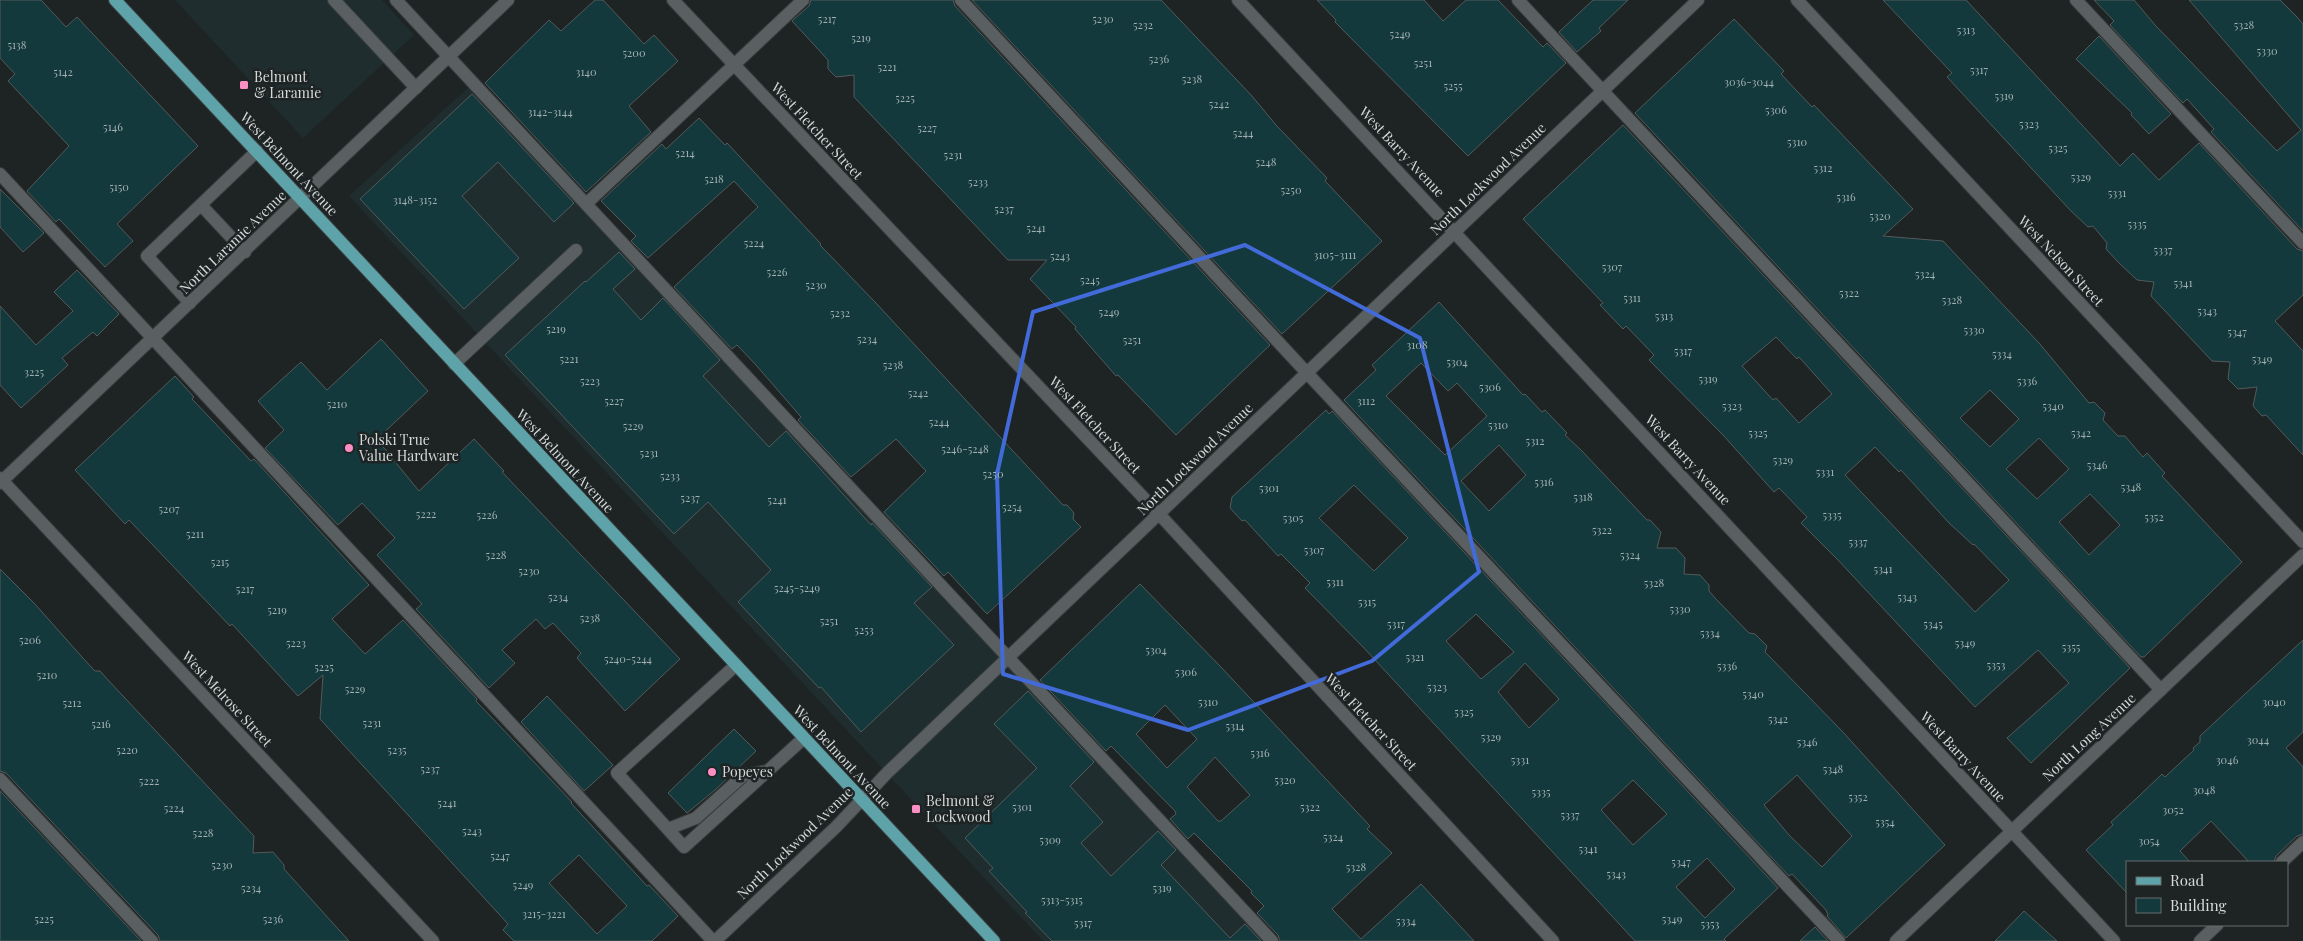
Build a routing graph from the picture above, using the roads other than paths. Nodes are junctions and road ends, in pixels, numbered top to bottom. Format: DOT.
graph roads {
  1 [pos="115,0"];
  2 [pos="334,0"];
  3 [pos="396,0"];
  4 [pos="508,0"];
  5 [pos="673,0"];
  6 [pos="803,0"];
  7 [pos="961,0"];
  8 [pos="1238,0"];
  9 [pos="1518,0"];
  10 [pos="1698,0"];
  11 [pos="1798,0"];
  12 [pos="2076,0"];
  13 [pos="449,56"];
  14 [pos="734,65"];
  15 [pos="416,88"];
  16 [pos="1602,91"];
  17 [pos="257,152"];
  18 [pos="0,174"];
  19 [pos="300,199"];
  20 [pos="586,204"];
  21 [pos="201,205"];
  22 [pos="1455,231"];
  23 [pos="2303,243"];
  24 [pos="576,250"];
  25 [pos="244,252"];
  26 [pos="190,303"];
  27 [pos="153,339"];
  28 [pos="454,364"];
  29 [pos="1306,373"];
  30 [pos="1,481"];
  31 [pos="1159,514"];
  32 [pos="2303,542"];
  33 [pos="2303,555"];
  34 [pos="1008,657"];
  35 [pos="736,665"];
  36 [pos="2161,690"];
  37 [pos="804,738"];
  38 [pos="768,771"];
  39 [pos="0,779"];
  40 [pos="861,799"];
  41 [pos="668,829"];
  42 [pos="2012,831"];
  43 [pos="2303,842"];
  44 [pos="2283,861"];
  45 [pos="2216,926"];
  46 [pos="152,941"];
  47 [pos="433,941"];
  48 [pos="714,941"];
  49 [pos="994,941"];
  50 [pos="1272,941"];
  51 [pos="1553,941"];
  52 [pos="1839,941"];
  53 [pos="1896,941"];
  54 [pos="2114,941"];
  55 [pos="2200,941"];
  1 -- 17 [label="main road, West Belmont Avenue"];
  2 -- 15 [label="street"];
  3 -- 13 [label="street"];
  4 -- 13 [label="street, North Laramie Avenue"];
  5 -- 14 [label="street, West Fletcher Street"];
  6 -- 14 [label="street"];
  7 -- 29 [label="street"];
  8 -- 22 [label="street, West Barry Avenue"];
  9 -- 16 [label="street"];
  10 -- 16 [label="street, North Lockwood Avenue"];
  11 -- 32 [label="street, West Nelson Street"];
  12 -- 23 [label="street"];
  13 -- 15 [label="street, North Laramie Avenue"];
  13 -- 20 [label="street"];
  14 -- 20 [label="street"];
  14 -- 31 [label="street, West Fletcher Street"];
  15 -- 19 [label="street, North Laramie Avenue"];
  16 -- 22 [label="street, North Lockwood Avenue"];
  16 -- 36 [label="street"];
  17 -- 19 [label="main road, West Belmont Avenue"];
  17 -- 21 [label="street"];
  18 -- 27 [label="street"];
  19 -- 25 [label="street, North Laramie Avenue"];
  19 -- 28 [label="main road, West Belmont Avenue"];
  20 -- 34 [label="street"];
  21 -- 25 [label="street"];
  21 -- 26 [label="street"];
  22 -- 29 [label="street, North Lockwood Avenue"];
  22 -- 42 [label="street, West Barry Avenue"];
  24 -- 28 [label="street"];
  25 -- 26 [label="street, North Laramie Avenue"];
  26 -- 27 [label="street, North Laramie Avenue"];
  27 -- 30 [label="street, North Laramie Avenue"];
  27 -- 48 [label="street"];
  28 -- 35 [label="main road, West Belmont Avenue"];
  29 -- 31 [label="street, North Lockwood Avenue"];
  29 -- 52 [label="street"];
  30 -- 47 [label="street, West Melrose Street"];
  31 -- 34 [label="street, North Lockwood Avenue"];
  31 -- 51 [label="street, West Fletcher Street"];
  33 -- 36 [label="street, North Long Avenue"];
  34 -- 40 [label="street, North Lockwood Avenue"];
  34 -- 50 [label="street"];
  35 -- 37 [label="main road, West Belmont Avenue"];
  35 -- 41 [label="street"];
  36 -- 42 [label="street, North Long Avenue"];
  37 -- 38 [label="street"];
  37 -- 40 [label="main road, West Belmont Avenue"];
  38 -- 41 [label="street"];
  38 -- 41 [label="street"];
  39 -- 46 [label="street"];
  40 -- 48 [label="street, North Lockwood Avenue"];
  40 -- 49 [label="main road, West Belmont Avenue"];
  42 -- 53 [label="street, North Long Avenue"];
  42 -- 54 [label="street, West Barry Avenue"];
  43 -- 44 [label="street"];
  45 -- 55 [label="street"];
}
